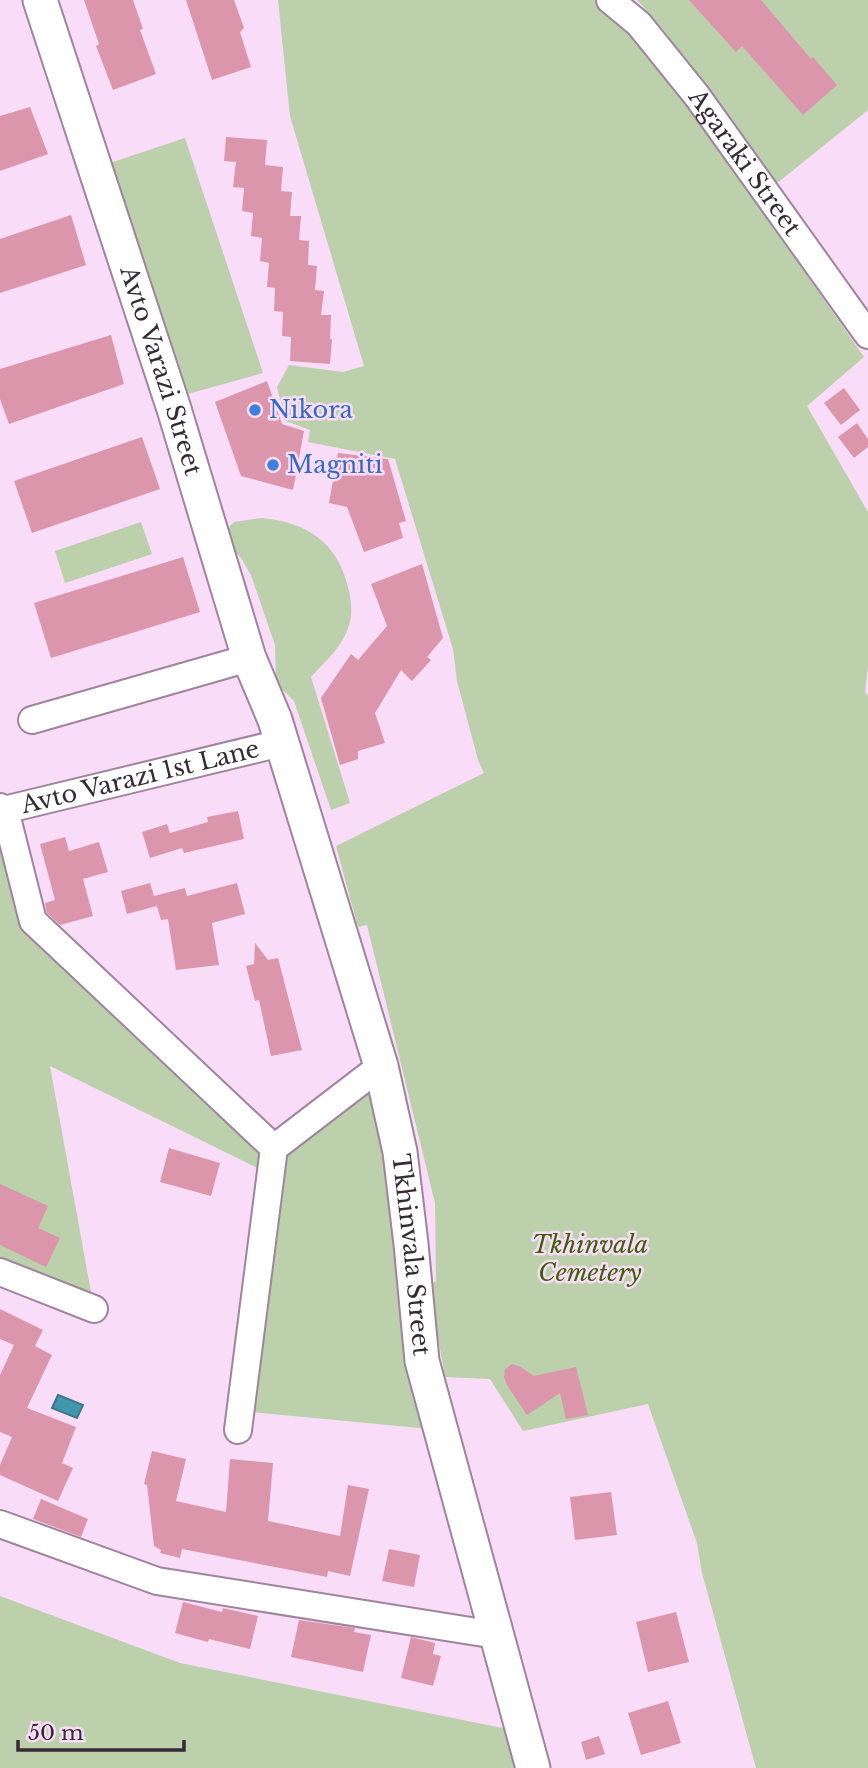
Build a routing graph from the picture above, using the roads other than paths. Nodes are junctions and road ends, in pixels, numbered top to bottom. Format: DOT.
graph roads {
  1 [pos="40,0"];
  2 [pos="610,0"];
  3 [pos="868,335"];
  4 [pos="248,659"];
  5 [pos="32,720"];
  6 [pos="281,743"];
  7 [pos="2,808"];
  8 [pos="381,1066"];
  9 [pos="274,1148"];
  10 [pos="0,1272"];
  11 [pos="94,1309"];
  12 [pos="238,1430"];
  13 [pos="0,1524"];
  14 [pos="496,1635"];
  15 [pos="533,1768"];
  1 -- 4 [label="street, Avto Varazi Street"];
  2 -- 3 [label="street, Agaraki Street"];
  4 -- 5 [label="street"];
  4 -- 6 [label="street, Avto Varazi Street"];
  6 -- 7 [label="street, Avto Varazi 1st Lane"];
  6 -- 8 [label="street, Tkhinvala Street"];
  7 -- 9 [label="street"];
  8 -- 9 [label="street"];
  8 -- 14 [label="street, Tkhinvala Street"];
  9 -- 12 [label="street"];
  10 -- 11 [label="street"];
  13 -- 14 [label="street"];
  14 -- 15 [label="street, Tkhinvala Street"];
}
